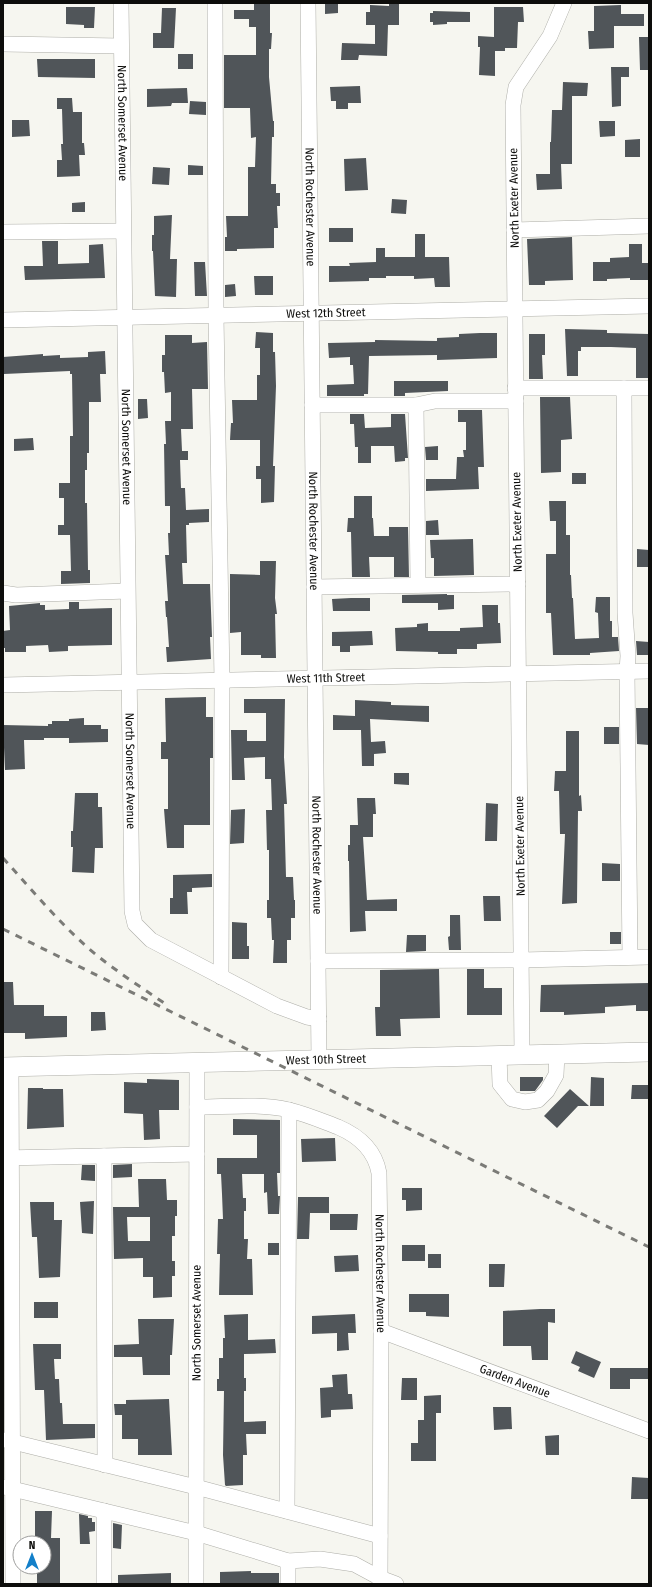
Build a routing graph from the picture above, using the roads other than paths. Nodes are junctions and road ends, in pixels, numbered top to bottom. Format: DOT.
graph roads {
  1 [pos="121,3"];
  2 [pos="215,3"];
  3 [pos="308,3"];
  4 [pos="564,3"];
  5 [pos="3,44"];
  6 [pos="121,46"];
  7 [pos="649,226"];
  8 [pos="123,230"];
  9 [pos="514,230"];
  10 [pos="3,232"];
  11 [pos="649,306"];
  12 [pos="515,309"];
  13 [pos="312,314"];
  14 [pos="216,316"];
  15 [pos="124,318"];
  16 [pos="3,320"];
  17 [pos="624,388"];
  18 [pos="649,388"];
  19 [pos="516,395"];
  20 [pos="312,405"];
  21 [pos="416,405"];
  22 [pos="518,584"];
  23 [pos="418,586"];
  24 [pos="314,587"];
  25 [pos="127,591"];
  26 [pos="3,593"];
  27 [pos="649,671"];
  28 [pos="627,672"];
  29 [pos="518,674"];
  30 [pos="315,678"];
  31 [pos="222,681"];
  32 [pos="128,683"];
  33 [pos="3,685"];
  34 [pos="630,957"];
  35 [pos="649,957"];
  36 [pos="521,960"];
  37 [pos="318,961"];
  38 [pos="221,977"];
  39 [pos="319,1019"];
  40 [pos="649,1052"];
  41 [pos="557,1054"];
  42 [pos="499,1055"];
  43 [pos="522,1055"];
  44 [pos="319,1059"];
  45 [pos="197,1061"];
  46 [pos="7,1066"];
  47 [pos="197,1107"];
  48 [pos="289,1110"];
  49 [pos="197,1154"];
  50 [pos="104,1156"];
  51 [pos="7,1158"];
  52 [pos="382,1331"];
  53 [pos="649,1431"];
  54 [pos="8,1441"];
  55 [pos="105,1465"];
  56 [pos="196,1487"];
  57 [pos="8,1488"];
  58 [pos="104,1511"];
  59 [pos="287,1511"];
  60 [pos="196,1533"];
  61 [pos="380,1536"];
  62 [pos="288,1561"];
  63 [pos="380,1581"];
  64 [pos="13,1584"];
  65 [pos="104,1584"];
  66 [pos="196,1584"];
  67 [pos="288,1584"];
  68 [pos="396,1584"];
  1 -- 6 [label="street, North Somerset Avenue"];
  2 -- 14 [label="street"];
  3 -- 13 [label="street, North Rochester Avenue"];
  4 -- 9 [label="street, North Exeter Avenue"];
  5 -- 6 [label="street"];
  6 -- 8 [label="street, North Somerset Avenue"];
  7 -- 9 [label="street"];
  8 -- 10 [label="street"];
  8 -- 15 [label="street, North Somerset Avenue"];
  9 -- 12 [label="street, North Exeter Avenue"];
  11 -- 12 [label="street, West 12th Street"];
  12 -- 13 [label="street, West 12th Street"];
  12 -- 19 [label="street, North Exeter Avenue"];
  13 -- 14 [label="street, West 12th Street"];
  13 -- 20 [label="street, North Rochester Avenue"];
  14 -- 15 [label="street, West 12th Street"];
  14 -- 31 [label="street"];
  15 -- 16 [label="street, West 12th Street"];
  15 -- 25 [label="street, North Somerset Avenue"];
  17 -- 18 [label="street"];
  17 -- 19 [label="street"];
  17 -- 28 [label="street"];
  19 -- 21 [label="street"];
  19 -- 22 [label="street, North Exeter Avenue"];
  20 -- 21 [label="street"];
  20 -- 24 [label="street, North Rochester Avenue"];
  21 -- 23 [label="street"];
  22 -- 23 [label="street"];
  22 -- 29 [label="street, North Exeter Avenue"];
  23 -- 24 [label="street"];
  24 -- 30 [label="street, North Rochester Avenue"];
  25 -- 26 [label="street"];
  25 -- 32 [label="street, North Somerset Avenue"];
  27 -- 28 [label="street, West 11th Street"];
  28 -- 29 [label="street, West 11th Street"];
  28 -- 34 [label="street"];
  29 -- 30 [label="street, West 11th Street"];
  29 -- 36 [label="street, North Exeter Avenue"];
  30 -- 31 [label="street, West 11th Street"];
  30 -- 37 [label="street, North Rochester Avenue"];
  31 -- 32 [label="street, West 11th Street"];
  31 -- 38 [label="street"];
  32 -- 33 [label="street, West 11th Street"];
  32 -- 38 [label="street, North Somerset Avenue"];
  34 -- 35 [label="street"];
  34 -- 36 [label="street"];
  36 -- 37 [label="street"];
  36 -- 43 [label="street, North Exeter Avenue"];
  37 -- 39 [label="street, North Rochester Avenue"];
  38 -- 39 [label="street, North Somerset Avenue"];
  39 -- 44 [label="street, North Rochester Avenue"];
  40 -- 41 [label="main road, West 10th Street"];
  41 -- 42 [label="street"];
  41 -- 43 [label="main road, West 10th Street"];
  42 -- 43 [label="main road, West 10th Street"];
  42 -- 44 [label="main road, West 10th Street"];
  44 -- 45 [label="main road, West 10th Street"];
  45 -- 46 [label="main road, West 10th Street"];
  45 -- 47 [label="street, North Somerset Avenue"];
  46 -- 51 [label="street"];
  47 -- 48 [label="street, North Rochester Avenue"];
  47 -- 49 [label="street, North Somerset Avenue"];
  48 -- 52 [label="street, North Rochester Avenue"];
  48 -- 59 [label="street"];
  49 -- 50 [label="street"];
  49 -- 56 [label="street, North Somerset Avenue"];
  50 -- 51 [label="street"];
  50 -- 55 [label="street"];
  51 -- 54 [label="street"];
  52 -- 53 [label="street, Garden Avenue"];
  52 -- 61 [label="street, North Rochester Avenue"];
  54 -- 55 [label="street"];
  54 -- 57 [label="street"];
  55 -- 56 [label="street"];
  56 -- 59 [label="street"];
  56 -- 60 [label="street, North Somerset Avenue"];
  57 -- 58 [label="street"];
  57 -- 64 [label="street"];
  58 -- 60 [label="street"];
  58 -- 65 [label="street"];
  59 -- 61 [label="street"];
  60 -- 62 [label="street"];
  60 -- 66 [label="street, North Somerset Avenue"];
  61 -- 63 [label="street, North Rochester Avenue"];
  62 -- 63 [label="street"];
  62 -- 67 [label="street"];
  63 -- 68 [label="street"];
}
